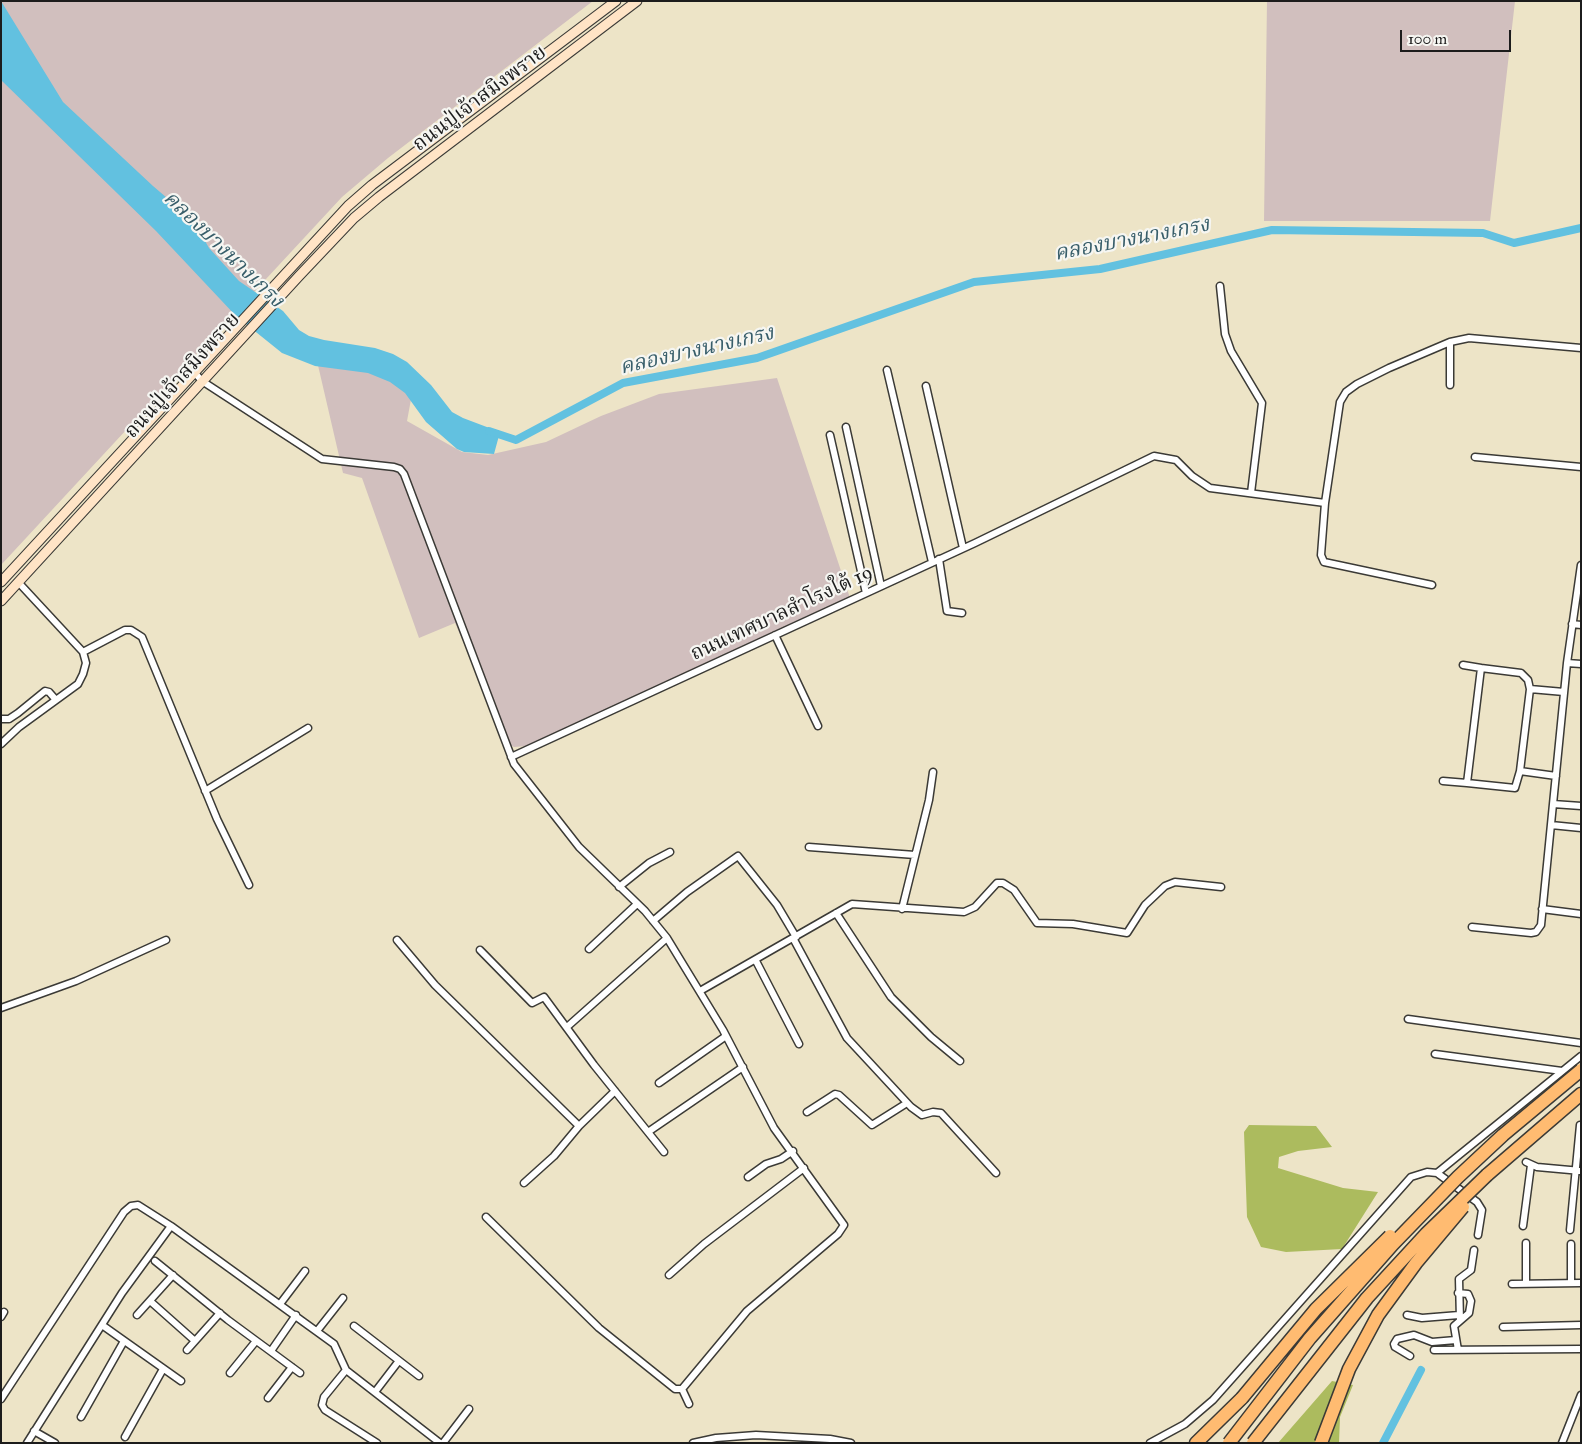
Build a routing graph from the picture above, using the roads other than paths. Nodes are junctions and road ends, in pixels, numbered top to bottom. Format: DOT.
graph roads {
  1 [pos="616,1"];
  2 [pos="637,1"];
  3 [pos="1220,286"];
  4 [pos="1450,342"];
  5 [pos="1581,348"];
  6 [pos="887,370"];
  7 [pos="194,372"];
  8 [pos="202,380"];
  9 [pos="926,386"];
  10 [pos="1450,386"];
  11 [pos="846,427"];
  12 [pos="830,436"];
  13 [pos="1475,457"];
  14 [pos="1581,467"];
  15 [pos="1251,493"];
  16 [pos="1326,503"];
  17 [pos="963,548"];
  18 [pos="936,561"];
  19 [pos="1581,565"];
  20 [pos="1,582"];
  21 [pos="19,583"];
  22 [pos="1432,585"];
  23 [pos="881,586"];
  24 [pos="866,593"];
  25 [pos="1,601"];
  26 [pos="962,613"];
  27 [pos="1572,624"];
  28 [pos="1581,625"];
  29 [pos="775,635"];
  30 [pos="83,652"];
  31 [pos="1567,663"];
  32 [pos="1581,664"];
  33 [pos="1463,665"];
  34 [pos="1481,668"];
  35 [pos="1530,689"];
  36 [pos="1564,692"];
  37 [pos="56,700"];
  38 [pos="1,719"];
  39 [pos="818,726"];
  40 [pos="308,728"];
  41 [pos="1,744"];
  42 [pos="511,757"];
  43 [pos="933,772"];
  44 [pos="1520,772"];
  45 [pos="1556,776"];
  46 [pos="1443,781"];
  47 [pos="1467,783"];
  48 [pos="205,791"];
  49 [pos="1553,804"];
  50 [pos="1581,806"];
  51 [pos="1551,825"];
  52 [pos="1581,828"];
  53 [pos="809,848"];
  54 [pos="670,852"];
  55 [pos="915,855"];
  56 [pos="249,885"];
  57 [pos="619,887"];
  58 [pos="1221,887"];
  59 [pos="637,904"];
  60 [pos="902,909"];
  61 [pos="1542,909"];
  62 [pos="836,913"];
  63 [pos="1581,914"];
  64 [pos="653,921"];
  65 [pos="1472,927"];
  66 [pos="667,938"];
  67 [pos="794,938"];
  68 [pos="166,940"];
  69 [pos="397,940"];
  70 [pos="589,949"];
  71 [pos="480,950"];
  72 [pos="756,961"];
  73 [pos="700,991"];
  74 [pos="1,1008"];
  75 [pos="1408,1019"];
  76 [pos="567,1027"];
  77 [pos="726,1036"];
  78 [pos="799,1044"];
  79 [pos="1581,1044"];
  80 [pos="1435,1054"];
  81 [pos="1581,1056"];
  82 [pos="960,1062"];
  83 [pos="743,1067"];
  84 [pos="1581,1070"];
  85 [pos="1562,1071"];
  86 [pos="659,1083"];
  87 [pos="615,1091"];
  88 [pos="1581,1094"];
  89 [pos="907,1103"];
  90 [pos="807,1112"];
  91 [pos="1580,1125"];
  92 [pos="579,1126"];
  93 [pos="648,1132"];
  94 [pos="793,1151"];
  95 [pos="664,1152"];
  96 [pos="804,1168"];
  97 [pos="1578,1171"];
  98 [pos="996,1173"];
  99 [pos="1437,1173"];
  100 [pos="1487,1175"];
  101 [pos="748,1177"];
  102 [pos="1458,1177"];
  103 [pos="524,1183"];
  104 [pos="486,1216"];
  105 [pos="171,1226"];
  106 [pos="1523,1226"];
  107 [pos="1570,1230"];
  108 [pos="1478,1235"];
  109 [pos="1526,1243"];
  110 [pos="1571,1244"];
  111 [pos="1474,1250"];
  112 [pos="155,1261"];
  113 [pos="305,1271"];
  114 [pos="173,1275"];
  115 [pos="669,1275"];
  116 [pos="1571,1283"];
  117 [pos="1581,1283"];
  118 [pos="1512,1284"];
  119 [pos="1526,1284"];
  120 [pos="1458,1293"];
  121 [pos="343,1298"];
  122 [pos="150,1301"];
  123 [pos="280,1304"];
  124 [pos="220,1313"];
  125 [pos="138,1315"];
  126 [pos="296,1315"];
  127 [pos="1407,1315"];
  128 [pos="1459,1318"];
  129 [pos="102,1325"];
  130 [pos="1581,1325"];
  131 [pos="354,1326"];
  132 [pos="1504,1327"];
  133 [pos="317,1331"];
  134 [pos="1456,1340"];
  135 [pos="124,1341"];
  136 [pos="195,1341"];
  137 [pos="256,1341"];
  138 [pos="1581,1349"];
  139 [pos="187,1350"];
  140 [pos="1434,1350"];
  141 [pos="1458,1350"];
  142 [pos="271,1352"];
  143 [pos="1410,1356"];
  144 [pos="398,1362"];
  145 [pos="292,1366"];
  146 [pos="163,1369"];
  147 [pos="346,1370"];
  148 [pos="300,1372"];
  149 [pos="230,1373"];
  150 [pos="419,1376"];
  151 [pos="181,1381"];
  152 [pos="682,1389"];
  153 [pos="375,1392"];
  154 [pos="1581,1395"];
  155 [pos="1,1398"];
  156 [pos="268,1398"];
  157 [pos="689,1404"];
  158 [pos="469,1409"];
  159 [pos="81,1417"];
  160 [pos="34,1431"];
  161 [pos="125,1437"];
  162 [pos="27,1443"];
  163 [pos="54,1443"];
  164 [pos="376,1443"];
  165 [pos="441,1443"];
  166 [pos="693,1443"];
  167 [pos="852,1443"];
  168 [pos="1150,1443"];
  169 [pos="1196,1443"];
  170 [pos="1228,1443"];
  171 [pos="1253,1443"];
  172 [pos="1321,1443"];
  173 [pos="1562,1443"];
  1 -- 7 [label="main road, ถนนปู่เจ้าสมิงพราย"];
  2 -- 8 [label="main road, ถนนปู่เจ้าสมิงพราย"];
  3 -- 15 [label="street"];
  4 -- 5 [label="street"];
  4 -- 10 [label="street"];
  4 -- 16 [label="street"];
  6 -- 18 [label="street"];
  7 -- 8 [label="street"];
  7 -- 20 [label="main road, ถนนปู่เจ้าสมิงพราย"];
  8 -- 21 [label="main road, ถนนปู่เจ้าสมิงพราย"];
  8 -- 42 [label="street"];
  9 -- 17 [label="street"];
  11 -- 23 [label="street"];
  12 -- 24 [label="street"];
  13 -- 14 [label="street"];
  15 -- 16 [label="street, ถนนเทศบาลสำโรงใต้ 19"];
  15 -- 17 [label="street, ถนนเทศบาลสำโรงใต้ 19"];
  16 -- 22 [label="street"];
  17 -- 18 [label="street, ถนนเทศบาลสำโรงใต้ 19"];
  18 -- 23 [label="street, ถนนเทศบาลสำโรงใต้ 19"];
  18 -- 26 [label="street"];
  19 -- 27 [label="street"];
  21 -- 25 [label="main road, ถนนปู่เจ้าสมิงพราย"];
  21 -- 30 [label="street"];
  23 -- 24 [label="street, ถนนเทศบาลสำโรงใต้ 19"];
  24 -- 29 [label="street, ถนนเทศบาลสำโรงใต้ 19"];
  27 -- 28 [label="street"];
  27 -- 31 [label="street"];
  29 -- 39 [label="street"];
  29 -- 42 [label="street, ถนนเทศบาลสำโรงใต้ 19"];
  30 -- 37 [label="street"];
  30 -- 48 [label="street"];
  31 -- 32 [label="street"];
  31 -- 36 [label="street"];
  33 -- 34 [label="street"];
  34 -- 35 [label="street"];
  34 -- 47 [label="street"];
  35 -- 36 [label="street"];
  35 -- 44 [label="street"];
  36 -- 45 [label="street"];
  37 -- 38 [label="street"];
  37 -- 41 [label="street"];
  40 -- 48 [label="street"];
  42 -- 57 [label="street"];
  43 -- 55 [label="street"];
  44 -- 45 [label="street"];
  44 -- 47 [label="street"];
  45 -- 49 [label="street"];
  46 -- 47 [label="street"];
  48 -- 56 [label="street"];
  49 -- 50 [label="street"];
  49 -- 51 [label="street"];
  51 -- 52 [label="street"];
  51 -- 61 [label="street"];
  53 -- 55 [label="street"];
  54 -- 57 [label="street"];
  55 -- 60 [label="street"];
  57 -- 59 [label="street"];
  58 -- 60 [label="street"];
  59 -- 64 [label="street"];
  59 -- 70 [label="street"];
  60 -- 62 [label="street"];
  61 -- 63 [label="street"];
  61 -- 65 [label="street"];
  62 -- 67 [label="street"];
  62 -- 82 [label="street"];
  64 -- 66 [label="street"];
  64 -- 67 [label="street"];
  66 -- 73 [label="street"];
  66 -- 76 [label="street"];
  67 -- 72 [label="street"];
  67 -- 89 [label="street"];
  68 -- 74 [label="street"];
  69 -- 92 [label="street"];
  71 -- 76 [label="street"];
  72 -- 73 [label="street"];
  72 -- 78 [label="street"];
  73 -- 77 [label="street"];
  75 -- 79 [label="street"];
  76 -- 87 [label="street"];
  77 -- 83 [label="street"];
  77 -- 86 [label="street"];
  80 -- 85 [label="street"];
  81 -- 85 [label="street"];
  83 -- 93 [label="street"];
  83 -- 94 [label="street"];
  84 -- 102 [label="highway, bridge"];
  85 -- 99 [label="street"];
  87 -- 92 [label="street"];
  87 -- 93 [label="street"];
  88 -- 100 [label="highway"];
  89 -- 90 [label="street"];
  89 -- 98 [label="street"];
  91 -- 97 [label="street"];
  92 -- 103 [label="street"];
  93 -- 95 [label="street"];
  94 -- 96 [label="street"];
  94 -- 101 [label="street"];
  96 -- 115 [label="street"];
  96 -- 152 [label="street"];
  97 -- 106 [label="street"];
  97 -- 107 [label="street"];
  99 -- 108 [label="street"];
  99 -- 168 [label="street"];
  100 -- 171 [label="highway, bridge"];
  100 -- 172 [label="highway, bridge"];
  102 -- 169 [label="highway, bridge"];
  102 -- 170 [label="highway, bridge"];
  104 -- 152 [label="street"];
  105 -- 123 [label="street"];
  105 -- 129 [label="street"];
  105 -- 155 [label="street"];
  109 -- 119 [label="street"];
  110 -- 116 [label="street"];
  111 -- 120 [label="street"];
  112 -- 114 [label="street"];
  113 -- 123 [label="street"];
  114 -- 122 [label="street"];
  114 -- 124 [label="street"];
  116 -- 117 [label="street"];
  116 -- 119 [label="street"];
  118 -- 119 [label="street"];
  120 -- 128 [label="street"];
  120 -- 128 [label="street"];
  121 -- 133 [label="street"];
  122 -- 125 [label="street"];
  122 -- 136 [label="street"];
  123 -- 126 [label="street"];
  124 -- 136 [label="street"];
  124 -- 137 [label="street"];
  126 -- 133 [label="street"];
  126 -- 142 [label="street"];
  127 -- 128 [label="street"];
  128 -- 134 [label="street"];
  129 -- 135 [label="street"];
  129 -- 160 [label="street"];
  130 -- 132 [label="street"];
  131 -- 144 [label="street"];
  133 -- 147 [label="street"];
  134 -- 141 [label="street"];
  134 -- 143 [label="street"];
  135 -- 146 [label="street"];
  135 -- 159 [label="street"];
  136 -- 139 [label="street"];
  137 -- 142 [label="street"];
  137 -- 149 [label="street"];
  138 -- 141 [label="street"];
  140 -- 141 [label="street"];
  142 -- 145 [label="street"];
  144 -- 150 [label="street"];
  144 -- 153 [label="street"];
  145 -- 148 [label="street"];
  145 -- 156 [label="street"];
  146 -- 151 [label="street"];
  146 -- 161 [label="street"];
  147 -- 153 [label="street"];
  147 -- 164 [label="street"];
  152 -- 157 [label="street"];
  153 -- 165 [label="street"];
  154 -- 173 [label="street"];
  158 -- 165 [label="street"];
  160 -- 162 [label="street"];
  160 -- 163 [label="street"];
  166 -- 167 [label="street"];
}
